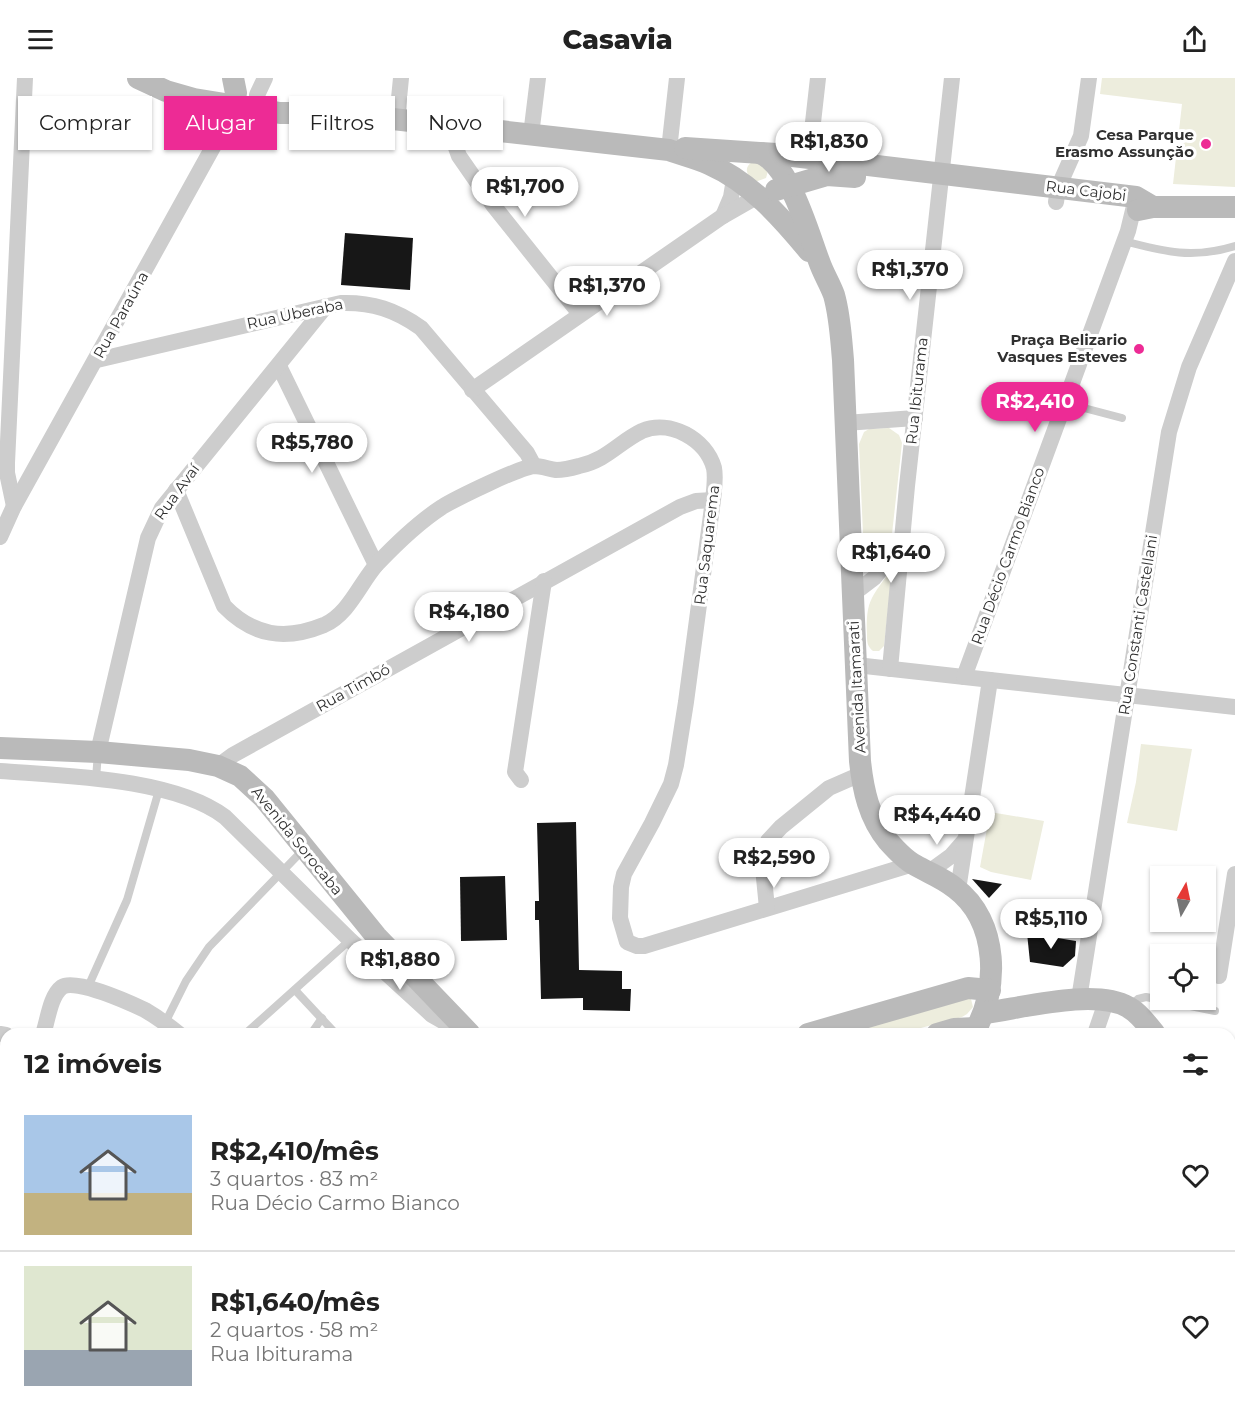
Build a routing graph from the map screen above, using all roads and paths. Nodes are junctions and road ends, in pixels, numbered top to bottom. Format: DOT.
graph roads {
  1 [pos="25,78"];
  2 [pos="138,78"];
  3 [pos="156,78"];
  4 [pos="401,78"];
  5 [pos="538,78"];
  6 [pos="677,78"];
  7 [pos="818,78"];
  8 [pos="952,78"];
  9 [pos="1089,78"];
  10 [pos="245,90"];
  11 [pos="397,120"];
  12 [pos="407,121"];
  13 [pos="503,132"];
  14 [pos="531,135"];
  15 [pos="457,150"];
  16 [pos="669,150"];
  17 [pos="755,153"];
  18 [pos="809,158"];
  19 [pos="734,179"];
  20 [pos="791,179"];
  21 [pos="940,181"];
  22 [pos="1057,195"];
  23 [pos="758,196"];
  24 [pos="1141,205"];
  25 [pos="1235,207"];
  26 [pos="723,216"];
  27 [pos="1124,241"];
  28 [pos="1235,246"];
  29 [pos="1235,261"];
  30 [pos="819,263"];
  31 [pos="326,306"];
  32 [pos="580,315"];
  33 [pos="96,360"];
  34 [pos="279,366"];
  35 [pos="472,390"];
  36 [pos="1065,403"];
  37 [pos="915,418"];
  38 [pos="1122,418"];
  39 [pos="845,423"];
  40 [pos="534,466"];
  41 [pos="176,490"];
  42 [pos="713,500"];
  43 [pos="14,506"];
  44 [pos="0,537"];
  45 [pos="902,544"];
  46 [pos="376,566"];
  47 [pos="544,581"];
  48 [pos="853,594"];
  49 [pos="856,665"];
  50 [pos="890,669"];
  51 [pos="964,677"];
  52 [pos="990,680"];
  53 [pos="1126,695"];
  54 [pos="1235,707"];
  55 [pos="0,748"];
  56 [pos="98,752"];
  57 [pos="218,766"];
  58 [pos="0,771"];
  59 [pos="861,774"];
  60 [pos="96,779"];
  61 [pos="521,780"];
  62 [pos="159,790"];
  63 [pos="965,839"];
  64 [pos="304,849"];
  65 [pos="921,868"];
  66 [pos="282,873"];
  67 [pos="1235,874"];
  68 [pos="958,890"];
  69 [pos="767,909"];
  70 [pos="350,940"];
  71 [pos="1219,976"];
  72 [pos="88,987"];
  73 [pos="295,990"];
  74 [pos="990,990"];
  75 [pos="1079,999"];
  76 [pos="1107,999"];
  77 [pos="1128,1007"];
  78 [pos="1215,1011"];
  79 [pos="322,1018"];
  80 [pos="165,1023"];
  81 [pos="978,1025"];
  82 [pos="45,1028"];
  83 [pos="171,1028"];
  84 [pos="252,1028"];
  85 [pos="315,1028"];
  86 [pos="331,1028"];
  87 [pos="457,1028"];
  88 [pos="462,1028"];
  89 [pos="829,1028"];
  90 [pos="960,1028"];
  91 [pos="1097,1028"];
  92 [pos="1149,1028"];
  1 -- 43 [label="street"];
  2 -- 10 [label="main road"];
  3 -- 10 [label="main road"];
  4 -- 11 [label="street"];
  5 -- 14 [label="street"];
  6 -- 16 [label="street"];
  7 -- 18 [label="street"];
  8 -- 21 [label="street, Rua Ibiturama"];
  9 -- 22 [label="street"];
  10 -- 11 [label="main road"];
  10 -- 33 [label="street, Rua Paraúna"];
  11 -- 12 [label="main road"];
  13 -- 14 [label="main road"];
  14 -- 16 [label="main road"];
  15 -- 32 [label="street"];
  16 -- 17 [label="main road"];
  16 -- 19 [label="main road"];
  17 -- 18 [label="main road, Rua Cajobi"];
  17 -- 19 [label="main road"];
  17 -- 20 [label="main road"];
  18 -- 20 [label="main road"];
  18 -- 21 [label="main road, Rua Cajobi"];
  19 -- 23 [label="main road, Avenida Itamarati"];
  19 -- 26 [label="street"];
  20 -- 21 [label="main road, Rua Cajobi"];
  20 -- 23 [label="main road, Rua Cajobi"];
  20 -- 30 [label="main road, Avenida Itamarati"];
  21 -- 22 [label="main road, Rua Cajobi"];
  21 -- 37 [label="street, Rua Ibiturama"];
  22 -- 24 [label="main road, Rua Cajobi"];
  23 -- 26 [label="street"];
  23 -- 30 [label="main road, Avenida Itamarati"];
  24 -- 25 [label="main road, Rua Cajobi"];
  24 -- 27 [label="street, Rua Décio Carmo Bianco"];
  26 -- 32 [label="street"];
  27 -- 28 [label="lane"];
  27 -- 36 [label="street, Rua Décio Carmo Bianco"];
  29 -- 53 [label="street, Rua Constanti Castellani"];
  30 -- 39 [label="main road, Avenida Itamarati"];
  31 -- 33 [label="street, Rua Uberaba"];
  31 -- 34 [label="street, Rua Avaí"];
  31 -- 35 [label="street, Rua Uberaba"];
  32 -- 35 [label="street"];
  33 -- 43 [label="street, Rua Paraúna"];
  34 -- 41 [label="street, Rua Avaí"];
  34 -- 46 [label="street"];
  35 -- 40 [label="street, Rua Uberaba"];
  36 -- 38 [label="lane"];
  36 -- 51 [label="street, Rua Décio Carmo Bianco"];
  37 -- 39 [label="street"];
  37 -- 45 [label="street, Rua Ibiturama"];
  39 -- 48 [label="main road, Avenida Itamarati"];
  40 -- 42 [label="street, Rua Saquarema"];
  40 -- 46 [label="street, Rua Saquarema"];
  41 -- 46 [label="street, Rua Saquarema"];
  41 -- 56 [label="street, Rua Avaí"];
  42 -- 47 [label="street, Rua Timbó"];
  42 -- 69 [label="street, Rua Saquarema"];
  43 -- 44 [label="street, Rua Paraúna"];
  45 -- 48 [label="street"];
  45 -- 50 [label="street, Rua Ibiturama"];
  47 -- 57 [label="street, Rua Timbó"];
  47 -- 61 [label="street"];
  48 -- 49 [label="main road, Avenida Itamarati"];
  49 -- 50 [label="street"];
  49 -- 59 [label="main road, Avenida Itamarati"];
  50 -- 51 [label="street"];
  51 -- 52 [label="street"];
  52 -- 53 [label="street"];
  52 -- 63 [label="street"];
  53 -- 54 [label="street"];
  53 -- 75 [label="street, Rua Constanti Castellani"];
  55 -- 56 [label="main road, Avenida Sorocaba"];
  56 -- 57 [label="main road, Avenida Sorocaba"];
  56 -- 60 [label="lane"];
  57 -- 64 [label="main road, Avenida Sorocaba"];
  58 -- 60 [label="street, Avenida Sorocaba"];
  59 -- 65 [label="main road, Avenida Itamarati"];
  59 -- 69 [label="street"];
  60 -- 62 [label="street, Avenida Sorocaba"];
  62 -- 66 [label="street, Avenida Sorocaba"];
  62 -- 72 [label="lane"];
  63 -- 65 [label="street"];
  63 -- 68 [label="street"];
  64 -- 66 [label="lane"];
  64 -- 88 [label="main road, Avenida Sorocaba"];
  65 -- 68 [label="main road, Avenida Itamarati"];
  65 -- 69 [label="street"];
  66 -- 70 [label="street, Avenida Sorocaba"];
  66 -- 80 [label="lane"];
  67 -- 71 [label="street"];
  68 -- 74 [label="main road, Avenida Itamarati"];
  70 -- 73 [label="lane"];
  70 -- 87 [label="street, Avenida Sorocaba"];
  72 -- 80 [label="street"];
  72 -- 82 [label="street"];
  73 -- 79 [label="lane"];
  73 -- 84 [label="lane"];
  74 -- 81 [label="main road, Avenida Itamarati"];
  74 -- 89 [label="main road"];
  75 -- 76 [label="main road"];
  75 -- 81 [label="main road"];
  76 -- 77 [label="main road"];
  76 -- 91 [label="street"];
  77 -- 78 [label="lane"];
  77 -- 92 [label="main road"];
  79 -- 85 [label="lane"];
  79 -- 86 [label="lane"];
  80 -- 83 [label="street"];
  81 -- 90 [label="main road"];
}
